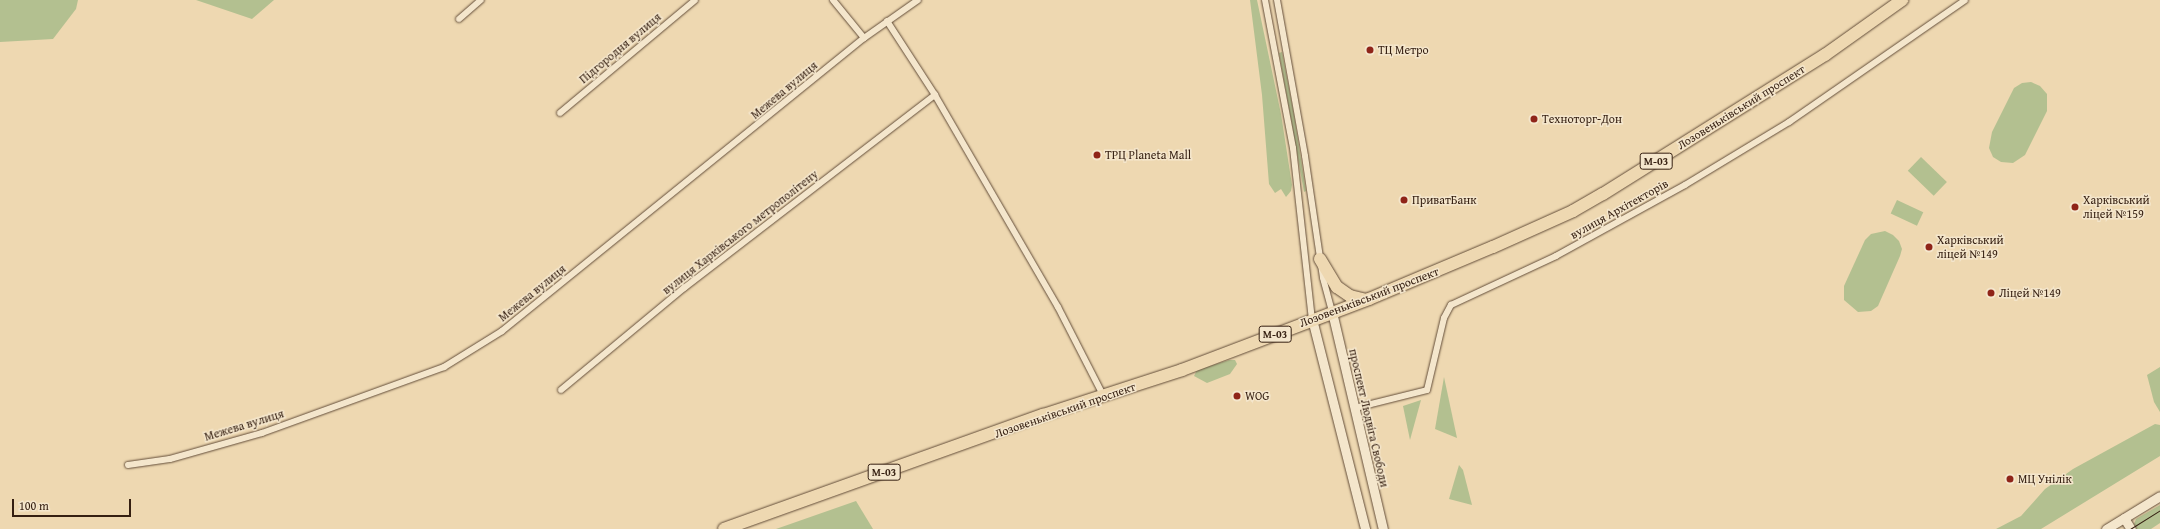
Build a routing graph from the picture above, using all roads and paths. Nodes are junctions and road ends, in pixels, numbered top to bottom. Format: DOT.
graph roads {
  1 [pos="481,0"];
  2 [pos="695,0"];
  3 [pos="833,0"];
  4 [pos="918,0"];
  5 [pos="1264,0"];
  6 [pos="1277,0"];
  7 [pos="1902,0"];
  8 [pos="1965,0"];
  9 [pos="909,2"];
  10 [pos="459,19"];
  11 [pos="887,21"];
  12 [pos="864,38"];
  13 [pos="935,95"];
  14 [pos="560,113"];
  15 [pos="1313,210"];
  16 [pos="1301,213"];
  17 [pos="1320,259"];
  18 [pos="1366,300"];
  19 [pos="1332,312"];
  20 [pos="1312,319"];
  21 [pos="561,390"];
  22 [pos="1104,397"];
  23 [pos="1355,408"];
  24 [pos="128,465"];
  25 [pos="2160,496"];
  26 [pos="2124,518"];
  27 [pos="724,529"];
  28 [pos="1365,529"];
  29 [pos="1382,529"];
  30 [pos="2106,529"];
  31 [pos="2131,529"];
  1 -- 10 [label="street"];
  2 -- 14 [label="street, Підгородня вулиця"];
  3 -- 12 [label="street"];
  4 -- 9 [label="street, Межева вулиця"];
  5 -- 16 [label="street"];
  6 -- 15 [label="street"];
  7 -- 18 [label="highway, Лозовеньківський проспект / М-03"];
  8 -- 23 [label="street, вулиця Архітекторів"];
  9 -- 11 [label="street, Межева вулиця"];
  11 -- 12 [label="street, Межева вулиця"];
  11 -- 13 [label="street"];
  12 -- 24 [label="street, Межева вулиця"];
  13 -- 21 [label="street, вулиця Харківського метрополітену"];
  13 -- 22 [label="street"];
  15 -- 16 [label="street"];
  15 -- 17 [label="street"];
  16 -- 20 [label="street"];
  17 -- 18 [label="highway"];
  17 -- 19 [label="street"];
  18 -- 19 [label="highway, Лозовеньківський проспект / М-03"];
  19 -- 20 [label="highway, Лозовеньківський проспект / М-03"];
  19 -- 23 [label="main road, проспект Людвіга Свободи"];
  20 -- 22 [label="highway, Лозовеньківський проспект / М-03"];
  20 -- 28 [label="main road"];
  22 -- 27 [label="highway, Лозовеньківський проспект / М-03"];
  23 -- 29 [label="main road, проспект Людвіга Свободи"];
  25 -- 26 [label="main road"];
  26 -- 30 [label="main road"];
  26 -- 31 [label="main road"];
}
